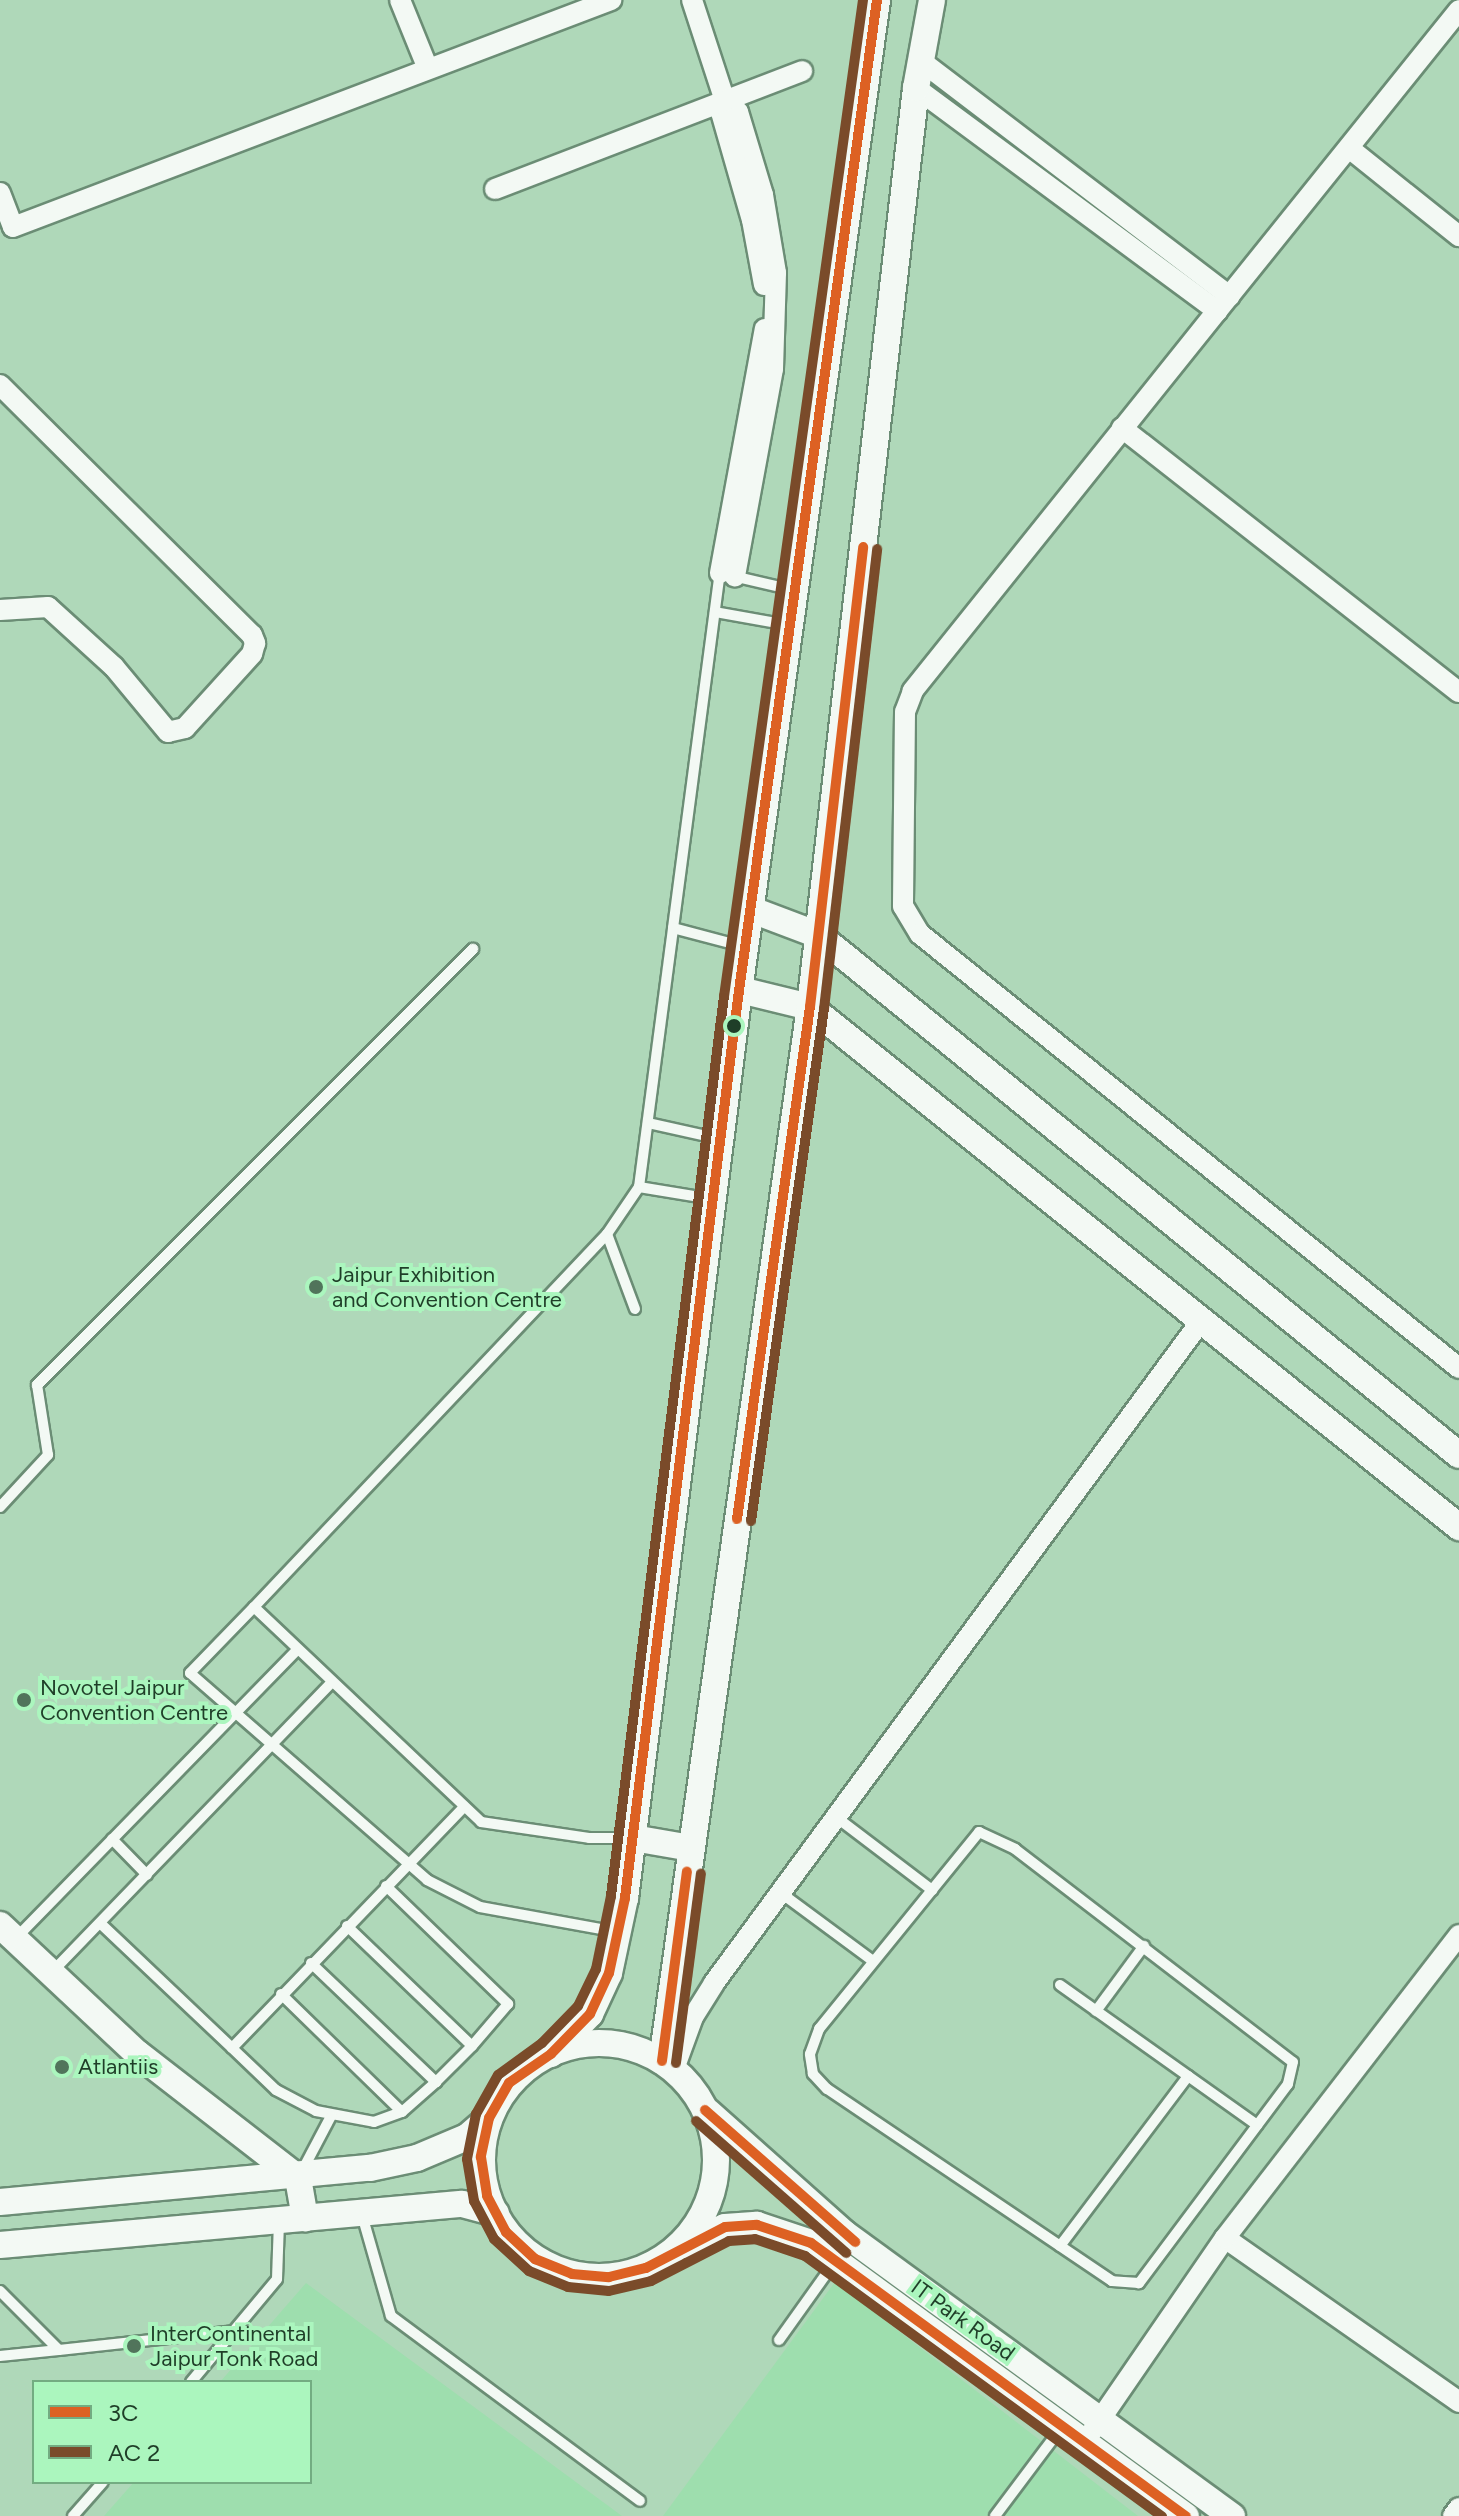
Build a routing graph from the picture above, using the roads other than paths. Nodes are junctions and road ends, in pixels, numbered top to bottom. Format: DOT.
graph roads {
  1 [pos="400,0"];
  2 [pos="611,0"];
  3 [pos="692,0"];
  4 [pos="877,0"];
  5 [pos="932,0"];
  6 [pos="1459,10"];
  7 [pos="921,61"];
  8 [pos="428,69"];
  9 [pos="802,71"];
  10 [pos="916,88"];
  11 [pos="725,101"];
  12 [pos="1349,148"];
  13 [pos="495,189"];
  14 [pos="0,193"];
  15 [pos="1459,236"];
  16 [pos="1223,304"];
  17 [pos="0,385"];
  18 [pos="1122,428"];
  19 [pos="727,575"];
  20 [pos="795,591"];
  21 [pos="0,610"];
  22 [pos="715,612"];
  23 [pos="790,626"];
  24 [pos="1459,692"];
  25 [pos="752,910"];
  26 [pos="673,928"];
  27 [pos="818,935"];
  28 [pos="745,947"];
  29 [pos="473,949"];
  30 [pos="740,990"];
  31 [pos="810,1007"];
  32 [pos="648,1123"];
  33 [pos="721,1139"];
  34 [pos="639,1187"];
  35 [pos="714,1200"];
  36 [pos="607,1234"];
  37 [pos="635,1309"];
  38 [pos="1201,1321"];
  39 [pos="1459,1368"];
  40 [pos="1459,1455"];
  41 [pos="0,1507"];
  42 [pos="1459,1527"];
  43 [pos="254,1607"];
  44 [pos="297,1650"];
  45 [pos="330,1684"];
  46 [pos="235,1712"];
  47 [pos="274,1746"];
  48 [pos="464,1807"];
  49 [pos="836,1817"];
  50 [pos="633,1838"];
  51 [pos="112,1839"];
  52 [pos="691,1848"];
  53 [pos="408,1863"];
  54 [pos="147,1875"];
  55 [pos="386,1886"];
  56 [pos="932,1890"];
  57 [pos="781,1893"];
  58 [pos="100,1923"];
  59 [pos="347,1926"];
  60 [pos="7,1932"];
  61 [pos="617,1932"];
  62 [pos="1459,1935"];
  63 [pos="1144,1946"];
  64 [pos="873,1961"];
  65 [pos="311,1963"];
  66 [pos="51,1974"];
  67 [pos="1060,1985"];
  68 [pos="281,1994"];
  69 [pos="1096,2011"];
  70 [pos="472,2046"];
  71 [pos="232,2048"];
  72 [pos="551,2054"];
  73 [pos="668,2065"];
  74 [pos="1188,2076"];
  75 [pos="436,2082"];
  76 [pos="705,2110"];
  77 [pos="402,2112"];
  78 [pos="331,2116"];
  79 [pos="489,2118"];
  80 [pos="1257,2125"];
  81 [pos="298,2178"];
  82 [pos="0,2202"];
  83 [pos="361,2213"];
  84 [pos="496,2213"];
  85 [pos="305,2218"];
  86 [pos="279,2221"];
  87 [pos="1225,2238"];
  88 [pos="0,2245"];
  89 [pos="1060,2246"];
  90 [pos="678,2248"];
  91 [pos="835,2261"];
  92 [pos="0,2291"];
  93 [pos="235,2331"];
  94 [pos="779,2340"];
  95 [pos="59,2350"];
  96 [pos="0,2356"];
  97 [pos="193,2380"];
  98 [pos="1459,2402"];
  99 [pos="1101,2420"];
  100 [pos="1063,2426"];
  101 [pos="1085,2442"];
  102 [pos="101,2484"];
  103 [pos="640,2501"];
  104 [pos="1459,2508"];
  105 [pos="73,2516"];
  106 [pos="995,2516"];
  107 [pos="1186,2516"];
  108 [pos="1232,2516"];
  109 [pos="1453,2516"];
  1 -- 8 [label="street"];
  2 -- 8 [label="street"];
  3 -- 11 [label="street"];
  4 -- 20 [label="street"];
  5 -- 7 [label="street"];
  6 -- 12 [label="street"];
  7 -- 10 [label="street"];
  7 -- 16 [label="street"];
  8 -- 14 [label="street"];
  9 -- 11 [label="street"];
  10 -- 16 [label="street"];
  10 -- 27 [label="street"];
  11 -- 13 [label="street"];
  11 -- 19 [label="street"];
  12 -- 15 [label="street"];
  12 -- 16 [label="street"];
  16 -- 18 [label="street"];
  17 -- 21 [label="street"];
  18 -- 24 [label="street"];
  18 -- 39 [label="street"];
  19 -- 20 [label="lane"];
  19 -- 22 [label="lane"];
  20 -- 23 [label="street"];
  22 -- 23 [label="lane"];
  22 -- 26 [label="lane"];
  23 -- 25 [label="street"];
  25 -- 27 [label="street"];
  25 -- 28 [label="street"];
  26 -- 28 [label="lane"];
  26 -- 32 [label="lane"];
  27 -- 31 [label="street"];
  27 -- 40 [label="street"];
  28 -- 30 [label="street"];
  29 -- 41 [label="lane"];
  30 -- 31 [label="street"];
  30 -- 33 [label="street"];
  31 -- 38 [label="street"];
  31 -- 52 [label="street"];
  32 -- 33 [label="lane"];
  32 -- 34 [label="lane"];
  33 -- 35 [label="street"];
  34 -- 35 [label="lane"];
  34 -- 36 [label="lane"];
  35 -- 50 [label="street"];
  36 -- 37 [label="lane"];
  36 -- 43 [label="lane"];
  38 -- 42 [label="street"];
  38 -- 49 [label="street"];
  43 -- 44 [label="lane"];
  43 -- 46 [label="lane"];
  44 -- 45 [label="lane"];
  44 -- 46 [label="lane"];
  45 -- 47 [label="lane"];
  45 -- 48 [label="lane"];
  46 -- 47 [label="lane"];
  46 -- 51 [label="lane"];
  47 -- 53 [label="lane"];
  47 -- 54 [label="lane"];
  48 -- 50 [label="lane"];
  48 -- 53 [label="lane"];
  49 -- 56 [label="lane"];
  49 -- 57 [label="street"];
  50 -- 52 [label="street"];
  50 -- 61 [label="street"];
  51 -- 54 [label="lane"];
  51 -- 60 [label="lane"];
  52 -- 73 [label="street"];
  53 -- 55 [label="lane"];
  53 -- 61 [label="lane"];
  54 -- 58 [label="lane"];
  55 -- 59 [label="lane"];
  55 -- 70 [label="lane"];
  56 -- 63 [label="lane"];
  56 -- 64 [label="lane"];
  57 -- 64 [label="lane"];
  57 -- 73 [label="street"];
  58 -- 66 [label="lane"];
  58 -- 71 [label="lane"];
  59 -- 65 [label="lane"];
  59 -- 70 [label="lane"];
  60 -- 66 [label="street"];
  61 -- 72 [label="street"];
  62 -- 87 [label="street"];
  63 -- 69 [label="lane"];
  63 -- 80 [label="lane"];
  64 -- 89 [label="lane"];
  65 -- 68 [label="lane"];
  65 -- 75 [label="lane"];
  66 -- 81 [label="street"];
  67 -- 69 [label="lane"];
  68 -- 71 [label="lane"];
  68 -- 77 [label="lane"];
  69 -- 74 [label="lane"];
  70 -- 75 [label="lane"];
  71 -- 78 [label="lane"];
  72 -- 73 [label="street"];
  72 -- 79 [label="street"];
  73 -- 76 [label="street"];
  74 -- 80 [label="lane"];
  74 -- 89 [label="lane"];
  75 -- 77 [label="lane"];
  76 -- 90 [label="street"];
  76 -- 99 [label="street, IT Park Road"];
  77 -- 78 [label="lane"];
  78 -- 81 [label="lane"];
  79 -- 81 [label="street"];
  79 -- 84 [label="street"];
  80 -- 89 [label="lane"];
  81 -- 82 [label="street"];
  81 -- 85 [label="street"];
  83 -- 84 [label="street"];
  83 -- 85 [label="street"];
  83 -- 103 [label="lane"];
  84 -- 90 [label="street"];
  85 -- 86 [label="street"];
  86 -- 88 [label="street"];
  86 -- 93 [label="lane"];
  87 -- 98 [label="street"];
  87 -- 99 [label="street"];
  90 -- 91 [label="street, IT Park Road"];
  91 -- 94 [label="lane"];
  91 -- 100 [label="street, IT Park Road"];
  92 -- 95 [label="lane"];
  93 -- 95 [label="lane"];
  93 -- 97 [label="lane"];
  95 -- 96 [label="lane"];
  99 -- 101 [label="street"];
  99 -- 108 [label="street, IT Park Road"];
  100 -- 101 [label="street, IT Park Road"];
  100 -- 106 [label="lane"];
  101 -- 107 [label="street, IT Park Road"];
  102 -- 105 [label="lane"];
  104 -- 109 [label="street"];
}
